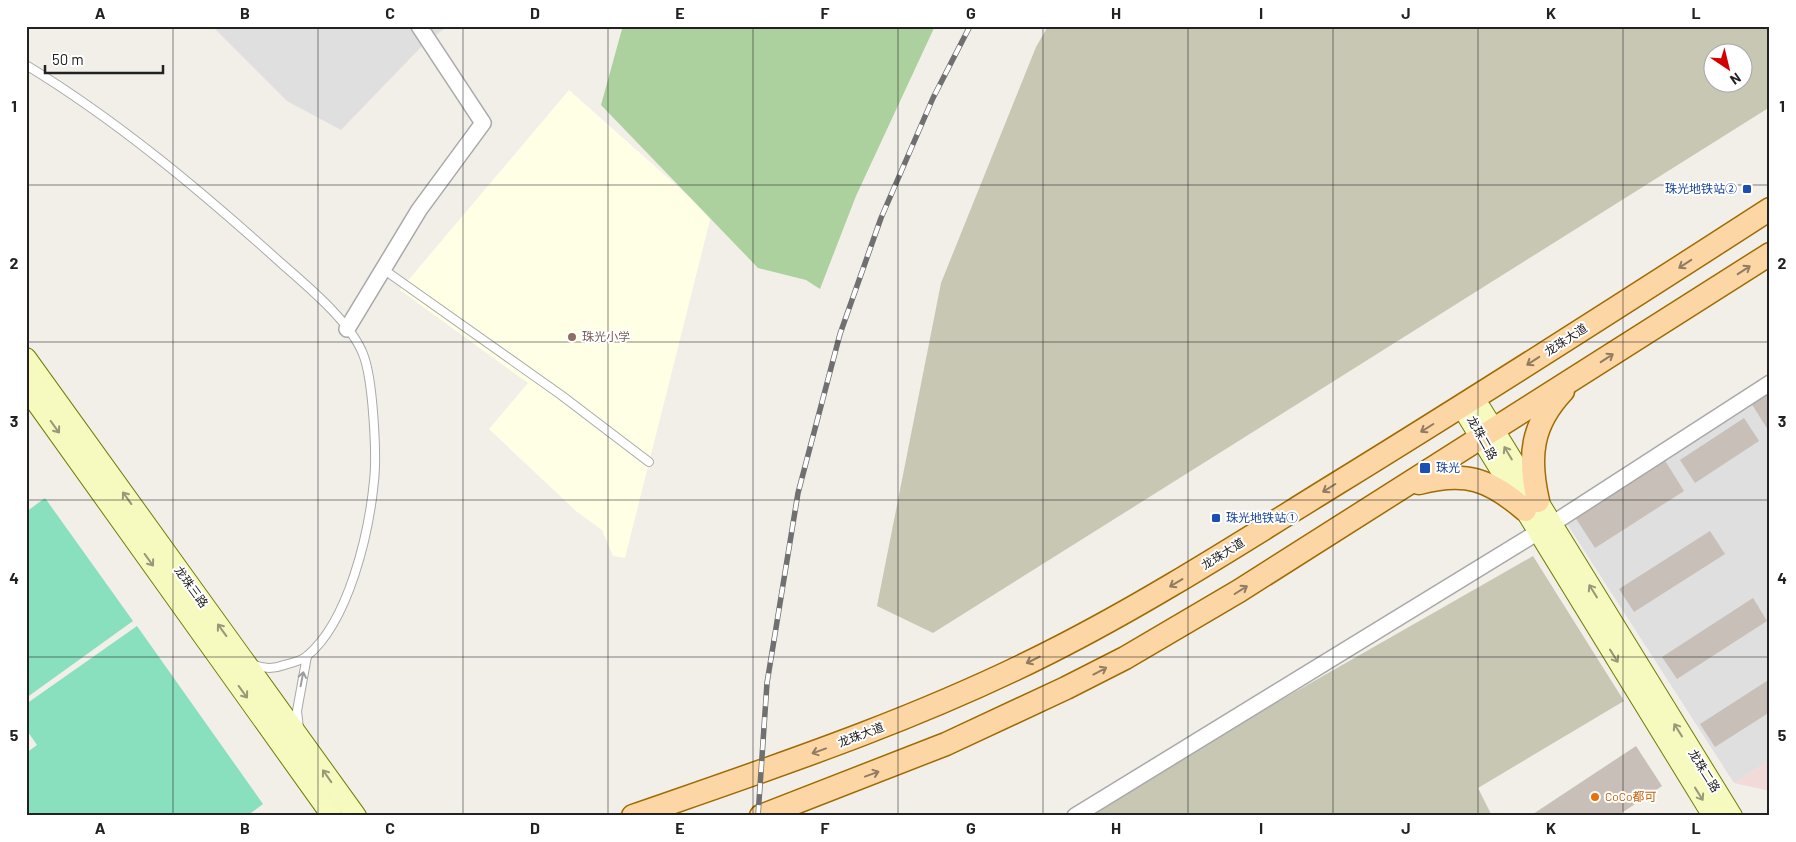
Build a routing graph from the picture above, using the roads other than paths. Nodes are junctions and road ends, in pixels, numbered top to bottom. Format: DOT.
graph roads {
  1 [pos="420,26"];
  2 [pos="26,65"];
  3 [pos="1770,209"];
  4 [pos="1770,254"];
  5 [pos="383,269"];
  6 [pos="347,329"];
  7 [pos="26,358"];
  8 [pos="1578,376"];
  9 [pos="1770,383"];
  10 [pos="26,388"];
  11 [pos="1468,402"];
  12 [pos="1488,434"];
  13 [pos="649,462"];
  14 [pos="1404,487"];
  15 [pos="1531,505"];
  16 [pos="1545,528"];
  17 [pos="307,656"];
  18 [pos="244,661"];
  19 [pos="300,737"];
  20 [pos="349,814"];
  21 [pos="633,816"];
  22 [pos="761,816"];
  23 [pos="1075,816"];
  24 [pos="1713,816"];
  25 [pos="1732,816"];
  1 -- 5 [label="street"];
  2 -- 6 [label="lane"];
  3 -- 11 [label="main road, 龙珠大道, one-way"];
  8 -- 4 [label="main road, one-way"];
  5 -- 6 [label="street"];
  5 -- 13 [label="lane"];
  6 -- 17 [label="lane"];
  18 -- 7 [label="main road, 龙珠三路, one-way"];
  8 -- 12 [label="main road"];
  8 -- 15 [label="main road"];
  9 -- 16 [label="street"];
  10 -- 20 [label="main road, 龙珠三路, one-way"];
  11 -- 12 [label="main road, 龙珠二路"];
  11 -- 21 [label="main road, 龙珠大道, one-way"];
  12 -- 14 [label="main road"];
  12 -- 15 [label="main road, 龙珠二路"];
  14 -- 15 [label="main road"];
  22 -- 14 [label="main road, one-way"];
  15 -- 16 [label="main road, 龙珠二路"];
  16 -- 23 [label="street"];
  16 -- 24 [label="main road, 龙珠二路, one-way"];
  25 -- 16 [label="main road, 龙珠二路, one-way"];
  17 -- 18 [label="lane"];
  19 -- 17 [label="lane, one-way"];
  18 -- 19 [label="main road, 龙珠三路"];
  20 -- 19 [label="main road, 龙珠三路, one-way"];
}
